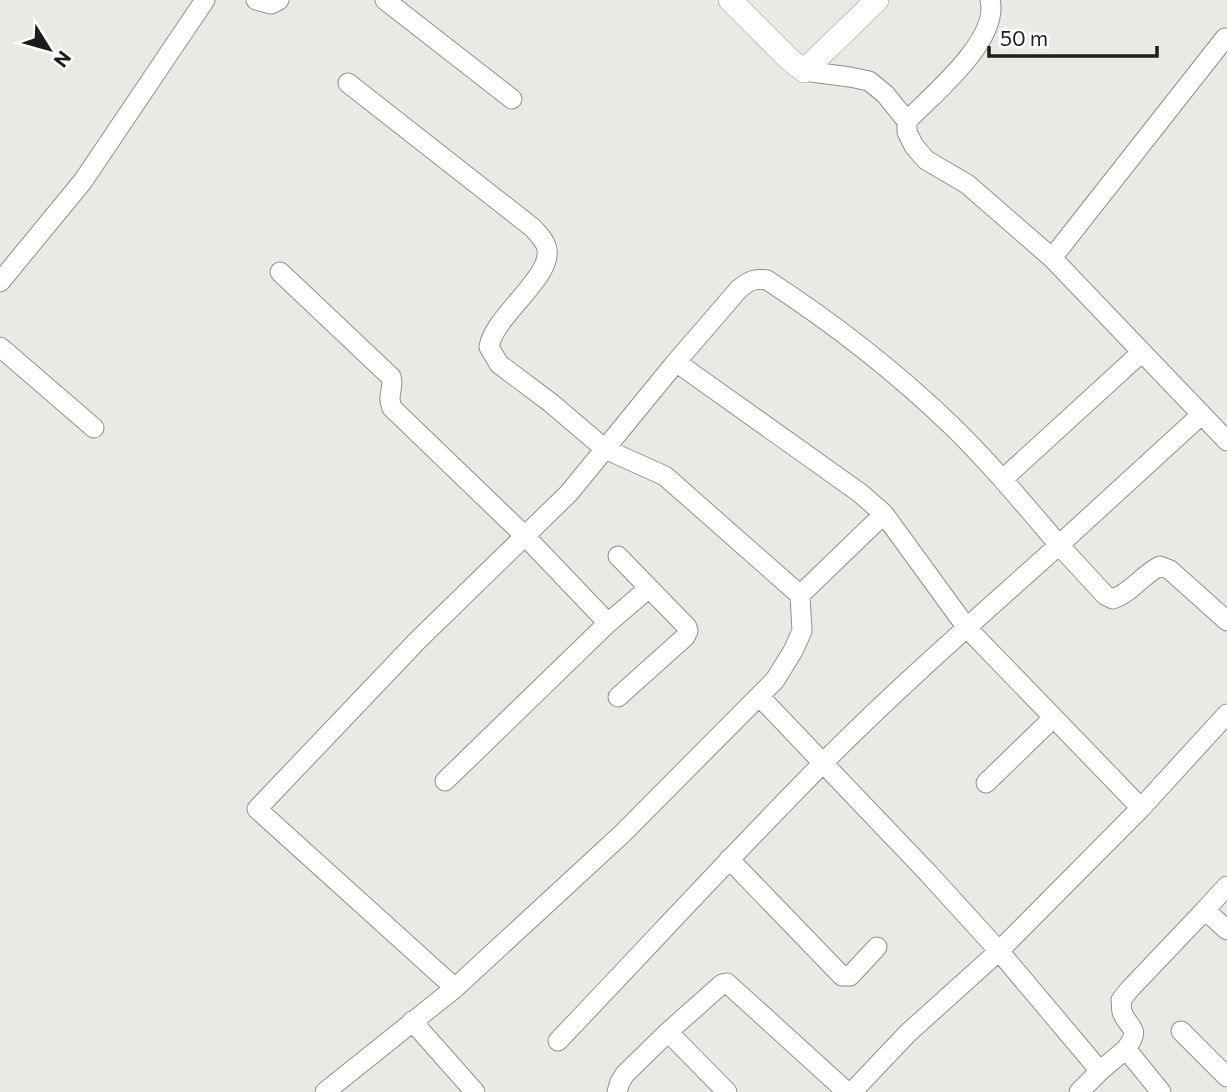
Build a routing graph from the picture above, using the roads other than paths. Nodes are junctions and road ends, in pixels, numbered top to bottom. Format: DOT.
graph roads {
  1 [pos="205,0"];
  2 [pos="256,0"];
  3 [pos="279,0"];
  4 [pos="385,0"];
  5 [pos="730,0"];
  6 [pos="877,0"];
  7 [pos="990,0"];
  8 [pos="1226,38"];
  9 [pos="804,71"];
  10 [pos="348,83"];
  11 [pos="512,99"];
  12 [pos="907,121"];
  13 [pos="1052,258"];
  14 [pos="280,272"];
  15 [pos="0,282"];
  16 [pos="0,347"];
  17 [pos="1142,352"];
  18 [pos="676,362"];
  19 [pos="1201,415"];
  20 [pos="94,428"];
  21 [pos="1227,441"];
  22 [pos="605,449"];
  23 [pos="1003,479"];
  24 [pos="884,514"];
  25 [pos="525,536"];
  26 [pos="1059,545"];
  27 [pos="618,556"];
  28 [pos="649,588"];
  29 [pos="800,595"];
  30 [pos="1227,621"];
  31 [pos="608,623"];
  32 [pos="967,628"];
  33 [pos="618,696"];
  34 [pos="760,697"];
  35 [pos="1227,714"];
  36 [pos="1053,718"];
  37 [pos="823,763"];
  38 [pos="445,781"];
  39 [pos="986,783"];
  40 [pos="1141,808"];
  41 [pos="729,859"];
  42 [pos="1227,886"];
  43 [pos="1205,910"];
  44 [pos="1227,930"];
  45 [pos="877,947"];
  46 [pos="999,951"];
  47 [pos="454,988"];
  48 [pos="412,1021"];
  49 [pos="1181,1031"];
  50 [pos="668,1032"];
  51 [pos="558,1041"];
  52 [pos="1126,1048"];
  53 [pos="1100,1072"];
  54 [pos="1227,1077"];
  55 [pos="325,1092"];
  56 [pos="475,1092"];
  57 [pos="617,1092"];
  58 [pos="727,1092"];
  59 [pos="847,1092"];
  60 [pos="852,1092"];
  61 [pos="1079,1092"];
  62 [pos="1161,1092"];
  1 -- 15 [label="street"];
  2 -- 3 [label="street"];
  4 -- 11 [label="street"];
  5 -- 9 [label="street"];
  6 -- 9 [label="street"];
  7 -- 12 [label="street"];
  8 -- 13 [label="street"];
  9 -- 12 [label="street"];
  10 -- 22 [label="street"];
  12 -- 13 [label="street"];
  13 -- 17 [label="street"];
  14 -- 25 [label="street"];
  16 -- 20 [label="street"];
  17 -- 19 [label="street"];
  17 -- 23 [label="street"];
  18 -- 22 [label="street"];
  18 -- 23 [label="street"];
  18 -- 24 [label="street"];
  19 -- 21 [label="street"];
  19 -- 26 [label="street"];
  22 -- 25 [label="street"];
  22 -- 29 [label="street"];
  23 -- 26 [label="street"];
  24 -- 29 [label="street"];
  24 -- 32 [label="street"];
  25 -- 31 [label="street"];
  25 -- 47 [label="street"];
  26 -- 30 [label="street"];
  26 -- 32 [label="street"];
  27 -- 28 [label="street"];
  28 -- 31 [label="street"];
  28 -- 33 [label="street"];
  29 -- 34 [label="street"];
  31 -- 38 [label="street"];
  32 -- 36 [label="street"];
  32 -- 37 [label="street"];
  34 -- 37 [label="street"];
  34 -- 47 [label="street"];
  35 -- 40 [label="street"];
  36 -- 39 [label="street"];
  36 -- 40 [label="street"];
  37 -- 41 [label="street"];
  37 -- 46 [label="street"];
  40 -- 46 [label="street"];
  41 -- 45 [label="street"];
  41 -- 51 [label="street"];
  42 -- 43 [label="street"];
  43 -- 44 [label="street"];
  43 -- 52 [label="street"];
  46 -- 53 [label="street"];
  46 -- 60 [label="street"];
  47 -- 48 [label="street"];
  48 -- 55 [label="street"];
  48 -- 56 [label="street"];
  49 -- 54 [label="street"];
  50 -- 57 [label="street"];
  50 -- 58 [label="street"];
  50 -- 59 [label="street"];
  52 -- 53 [label="street"];
  52 -- 62 [label="street"];
  53 -- 61 [label="street"];
}
